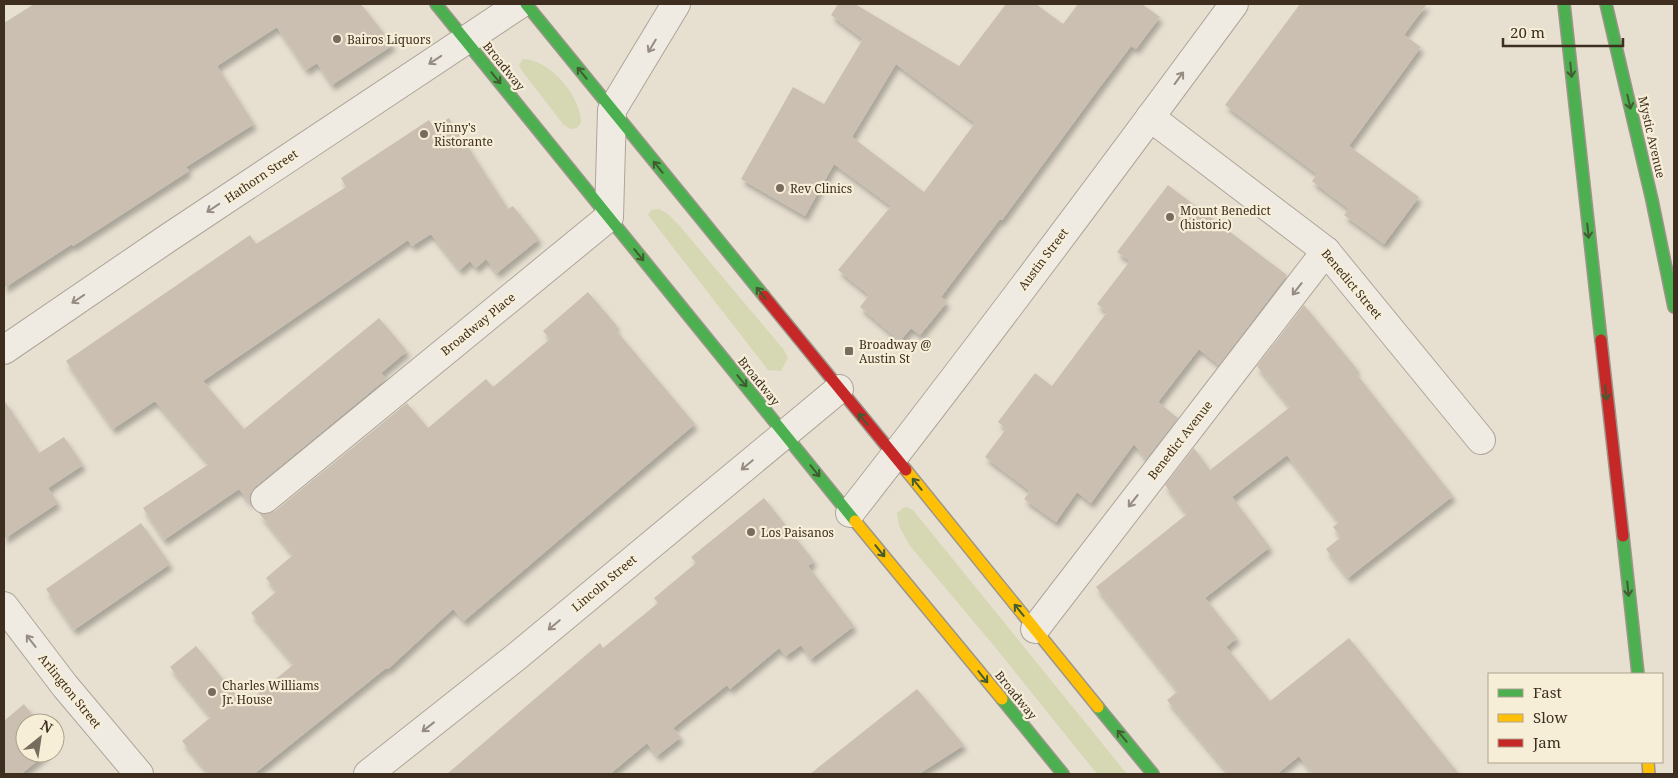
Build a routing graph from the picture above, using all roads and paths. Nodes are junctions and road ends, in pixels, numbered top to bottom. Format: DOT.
graph roads {
  1 [pos="436,4"];
  2 [pos="520,4"];
  3 [pos="526,4"];
  4 [pos="676,4"];
  5 [pos="1234,4"];
  6 [pos="1564,4"];
  7 [pos="1606,4"];
  8 [pos="466,40"];
  9 [pos="612,110"];
  10 [pos="1150,117"];
  11 [pos="608,217"];
  12 [pos="1326,251"];
  13 [pos="1674,306"];
  14 [pos="4,350"];
  15 [pos="839,389"];
  16 [pos="784,434"];
  17 [pos="1481,440"];
  18 [pos="894,456"];
  19 [pos="265,499"];
  20 [pos="850,513"];
  21 [pos="4,606"];
  22 [pos="1035,629"];
  23 [pos="1638,673"];
  24 [pos="139,774"];
  25 [pos="368,774"];
  26 [pos="1063,774"];
  27 [pos="1153,774"];
  1 -- 8 [label="main road, Broadway"];
  2 -- 8 [label="street, Hathorn Street"];
  9 -- 3 [label="main road, one-way"];
  4 -- 9 [label="street, one-way"];
  10 -- 5 [label="street, Austin Street, one-way"];
  6 -- 23 [label="main road, one-way"];
  7 -- 13 [label="main road, Mystic Avenue, one-way"];
  8 -- 11 [label="main road, Broadway, one-way"];
  8 -- 14 [label="street, Hathorn Street, one-way"];
  9 -- 11 [label="street"];
  15 -- 9 [label="main road, one-way"];
  10 -- 12 [label="street, Benedict Street"];
  10 -- 18 [label="street, Austin Street"];
  11 -- 16 [label="main road, Broadway, one-way"];
  11 -- 19 [label="street, Broadway Place"];
  12 -- 17 [label="street, Benedict Street"];
  12 -- 22 [label="street, Benedict Avenue, one-way"];
  15 -- 16 [label="street, Lincoln Street"];
  18 -- 15 [label="main road, one-way"];
  16 -- 20 [label="main road, Broadway, one-way"];
  16 -- 25 [label="street, Lincoln Street, one-way"];
  18 -- 20 [label="street, Austin Street"];
  22 -- 18 [label="main road, one-way"];
  20 -- 26 [label="main road, Broadway, one-way"];
  24 -- 21 [label="street, Arlington Street, one-way"];
  27 -- 22 [label="main road, one-way"];
}
